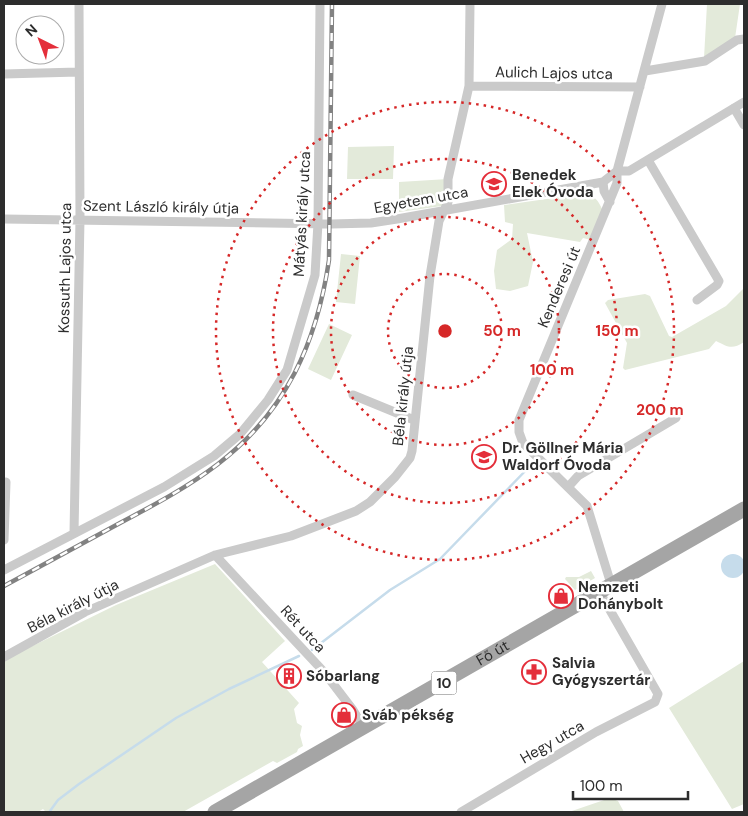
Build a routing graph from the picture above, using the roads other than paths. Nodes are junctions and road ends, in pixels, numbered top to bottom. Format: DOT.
graph roads {
  1 [pos="79,4"];
  2 [pos="320,4"];
  3 [pos="470,4"];
  4 [pos="662,4"];
  5 [pos="744,39"];
  6 [pos="645,71"];
  7 [pos="78,72"];
  8 [pos="4,74"];
  9 [pos="469,86"];
  10 [pos="640,87"];
  11 [pos="744,102"];
  12 [pos="734,108"];
  13 [pos="744,125"];
  14 [pos="648,160"];
  15 [pos="617,171"];
  16 [pos="603,182"];
  17 [pos="610,202"];
  18 [pos="443,211"];
  19 [pos="80,218"];
  20 [pos="4,219"];
  21 [pos="318,224"];
  22 [pos="697,300"];
  23 [pos="353,395"];
  24 [pos="676,418"];
  25 [pos="414,420"];
  26 [pos="6,482"];
  27 [pos="569,486"];
  28 [pos="744,510"];
  29 [pos="74,533"];
  30 [pos="4,540"];
  31 [pos="215,555"];
  32 [pos="4,570"];
  33 [pos="605,587"];
  34 [pos="4,657"];
  35 [pos="658,699"];
  36 [pos="364,728"];
  37 [pos="215,812"];
  38 [pos="461,812"];
  1 -- 7 [label="street, Kossuth Lajos utca"];
  2 -- 21 [label="street, Mátyás király utca"];
  3 -- 9 [label="street, Béla király útja"];
  4 -- 6 [label="street, Kenderesi út"];
  5 -- 6 [label="street"];
  6 -- 10 [label="street, Kenderesi út"];
  7 -- 8 [label="street"];
  7 -- 19 [label="street, Kossuth Lajos utca"];
  9 -- 10 [label="street, Aulich Lajos utca"];
  9 -- 18 [label="street, Béla király útja"];
  10 -- 15 [label="street, Kenderesi út"];
  11 -- 12 [label="street, Egyetem utca"];
  12 -- 13 [label="street"];
  12 -- 14 [label="street, Egyetem utca"];
  14 -- 15 [label="street, Egyetem utca"];
  14 -- 22 [label="street"];
  15 -- 16 [label="street, Egyetem utca"];
  15 -- 17 [label="street, Kenderesi út"];
  16 -- 17 [label="street"];
  16 -- 18 [label="street, Egyetem utca"];
  17 -- 27 [label="street, Kenderesi út"];
  18 -- 21 [label="street, Egyetem utca"];
  18 -- 25 [label="street, Béla király útja"];
  19 -- 20 [label="street, Szent László király útja"];
  19 -- 21 [label="street, Szent László király útja"];
  19 -- 29 [label="street, Kossuth Lajos utca"];
  21 -- 29 [label="street, Mátyás király utca"];
  23 -- 25 [label="street"];
  24 -- 27 [label="street"];
  25 -- 31 [label="street, Béla király útja"];
  26 -- 30 [label="street"];
  27 -- 33 [label="street, Kenderesi út"];
  28 -- 33 [label="main road, Fő út / 10"];
  29 -- 32 [label="street, Mátyás király utca"];
  31 -- 34 [label="street, Béla király útja"];
  31 -- 36 [label="street, Rét utca"];
  33 -- 35 [label="street, Kenderesi út"];
  33 -- 36 [label="main road, Fő út / 10"];
  35 -- 38 [label="street, Hegy utca"];
  36 -- 37 [label="main road, Fő út / 10"];
}
